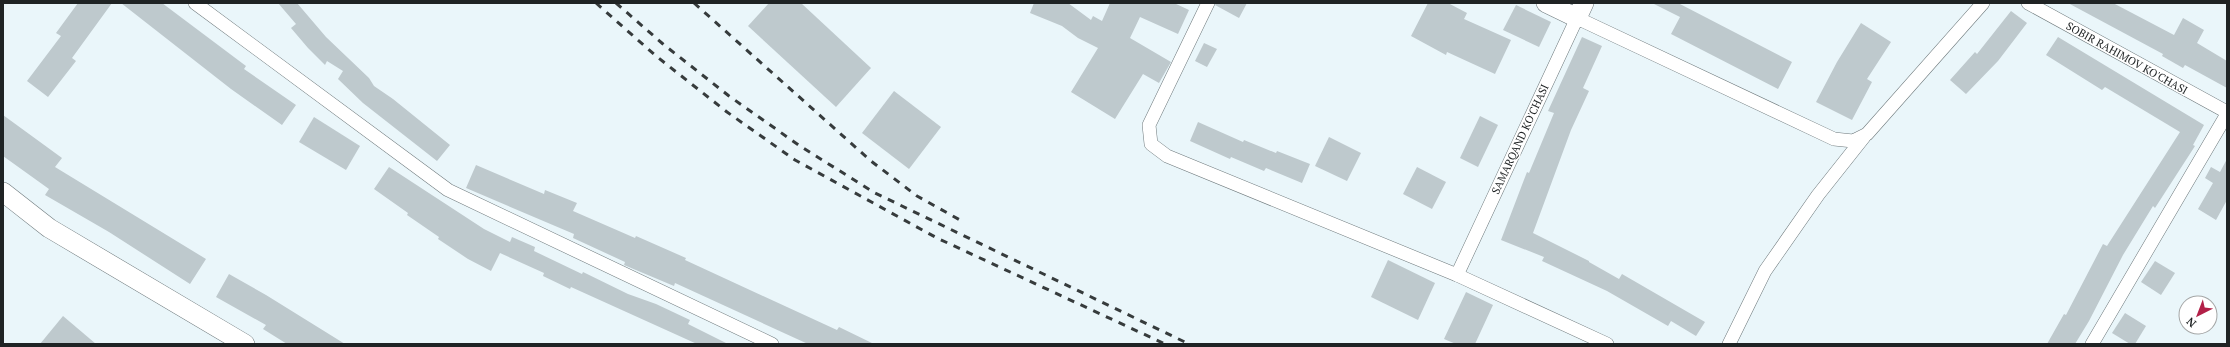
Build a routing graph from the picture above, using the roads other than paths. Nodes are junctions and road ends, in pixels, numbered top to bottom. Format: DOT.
graph roads {
  1 [pos="195,3"];
  2 [pos="1208,3"];
  3 [pos="1546,3"];
  4 [pos="1983,3"];
  5 [pos="2028,3"];
  6 [pos="1581,10"];
  7 [pos="2227,113"];
  8 [pos="1867,134"];
  9 [pos="3,192"];
  10 [pos="1457,275"];
  11 [pos="245,344"];
  12 [pos="772,344"];
  13 [pos="1607,344"];
  14 [pos="1729,344"];
  15 [pos="2092,344"];
  1 -- 12 [label="street"];
  2 -- 10 [label="street"];
  3 -- 6 [label="street"];
  4 -- 8 [label="street"];
  5 -- 7 [label="street, SOBIR RAHIMOV KO'CHASI"];
  6 -- 8 [label="street"];
  6 -- 10 [label="street, SAMARQAND KO'CHASI"];
  7 -- 15 [label="street"];
  8 -- 14 [label="street"];
  9 -- 11 [label="street"];
  10 -- 13 [label="street"];
}
